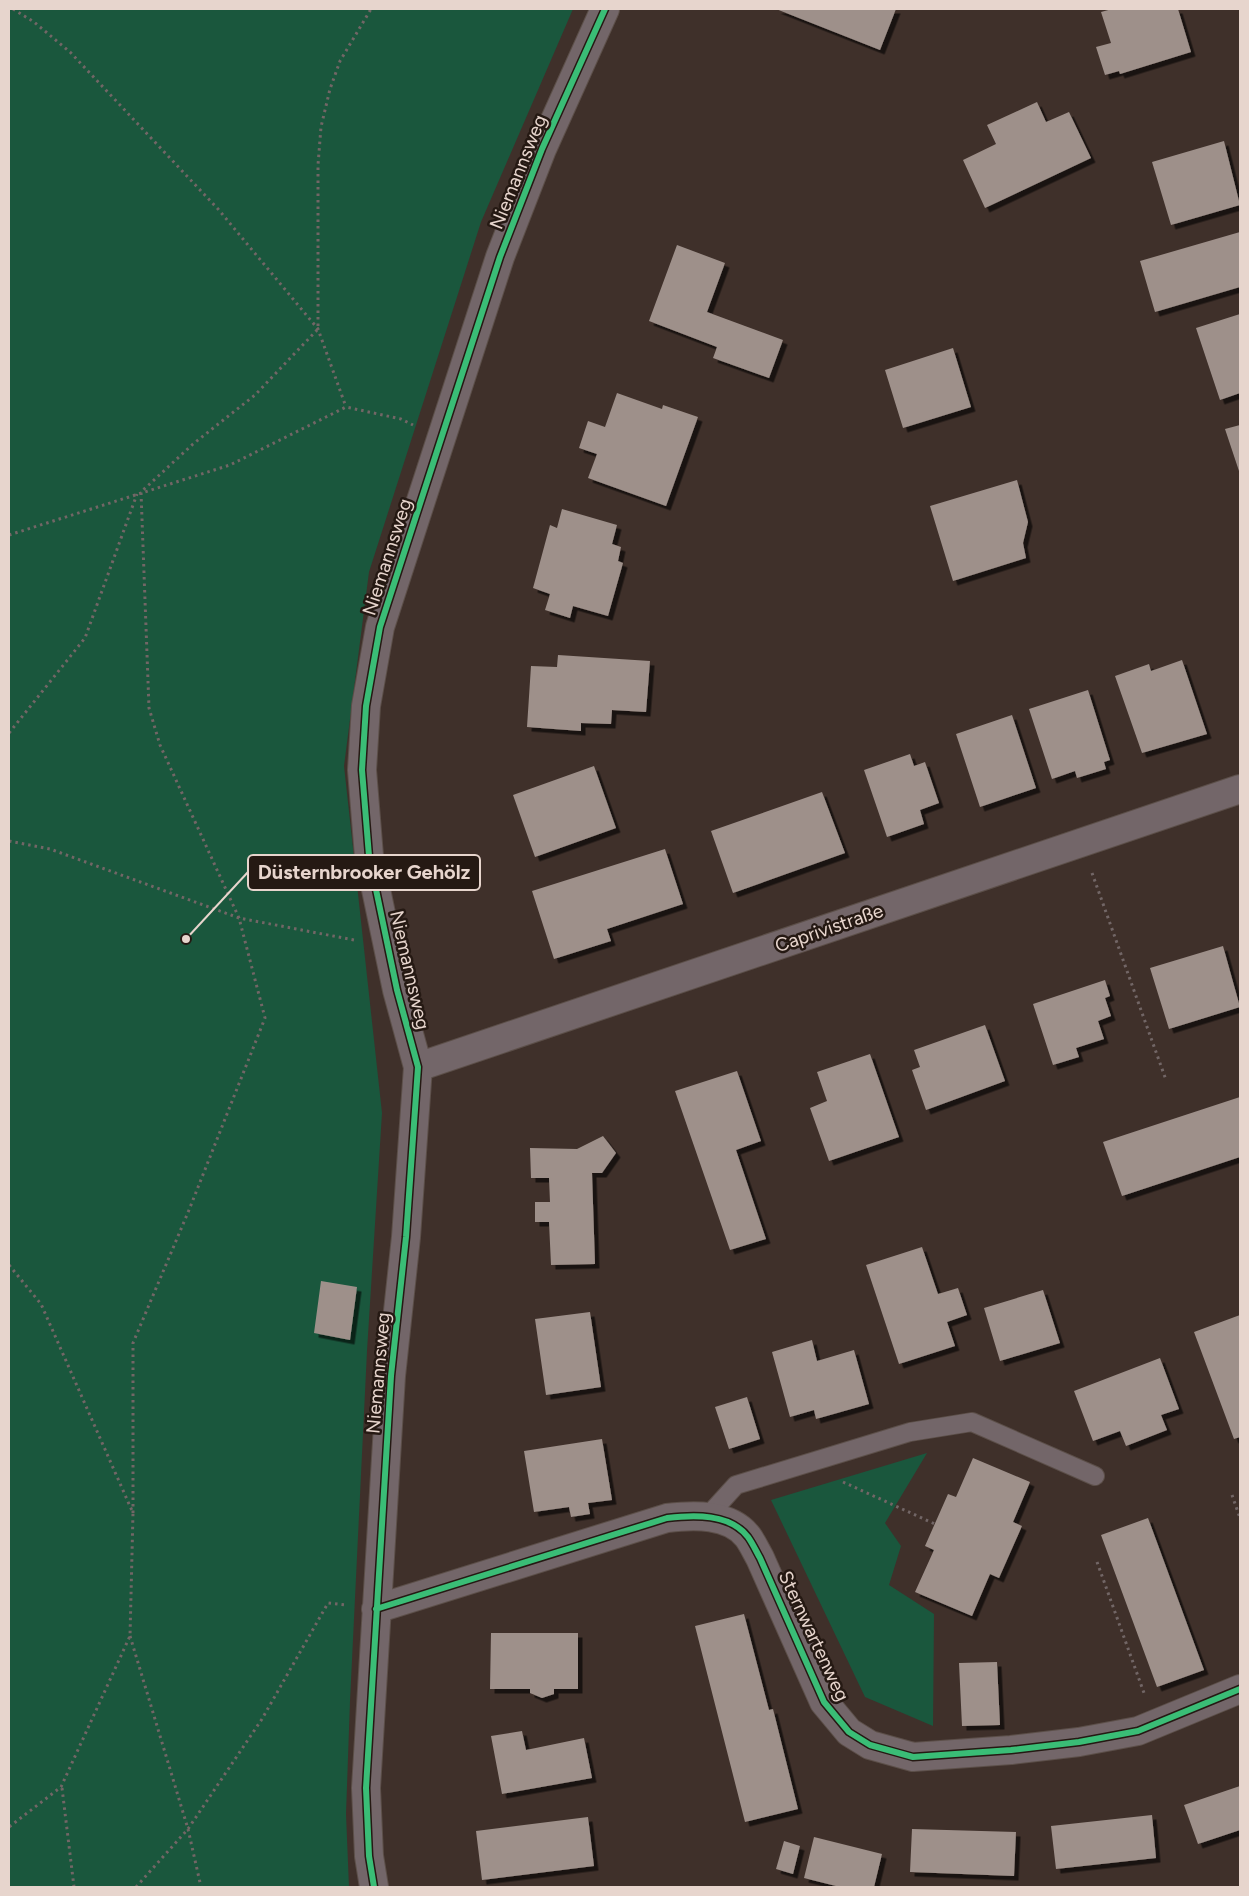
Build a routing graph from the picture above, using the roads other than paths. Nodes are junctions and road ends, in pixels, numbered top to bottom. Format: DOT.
graph roads {
  1 [pos="605,9"];
  2 [pos="1240,789"];
  3 [pos="418,1067"];
  4 [pos="1095,1476"];
  5 [pos="707,1517"];
  6 [pos="376,1609"];
  7 [pos="1240,1689"];
  8 [pos="374,1887"];
  1 -- 3 [label="street, Niemannsweg"];
  2 -- 3 [label="street, Caprivistraße"];
  3 -- 6 [label="street, Niemannsweg"];
  4 -- 5 [label="lane"];
  5 -- 6 [label="street, Sternwartenweg"];
  5 -- 7 [label="street, Sternwartenweg"];
  6 -- 8 [label="street, Niemannsweg"];
}
